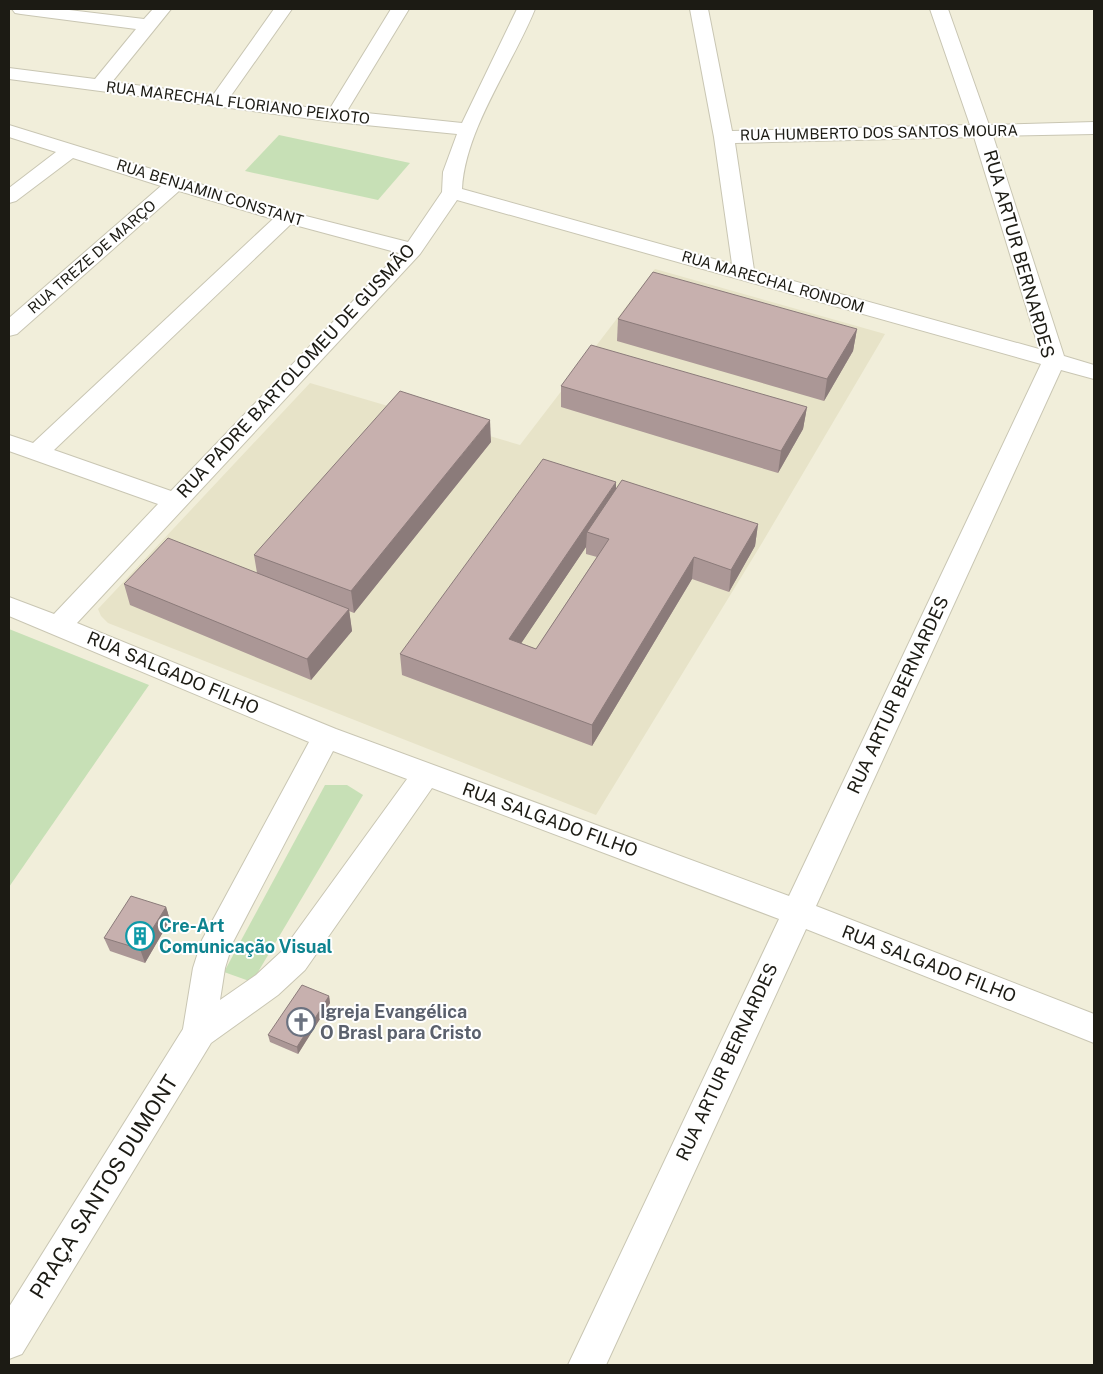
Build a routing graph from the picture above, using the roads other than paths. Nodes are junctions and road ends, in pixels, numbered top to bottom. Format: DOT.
graph roads {
  1 [pos="21,9"];
  2 [pos="162,9"];
  3 [pos="283,9"];
  4 [pos="400,9"];
  5 [pos="526,9"];
  6 [pos="699,9"];
  7 [pos="939,9"];
  8 [pos="42,10"];
  9 [pos="149,25"];
  10 [pos="9,74"];
  11 [pos="99,86"];
  12 [pos="218,101"];
  13 [pos="335,116"];
  14 [pos="1094,128"];
  15 [pos="468,129"];
  16 [pos="982,130"];
  17 [pos="9,131"];
  18 [pos="724,137"];
  19 [pos="71,150"];
  20 [pos="175,184"];
  21 [pos="452,192"];
  22 [pos="9,197"];
  23 [pos="287,217"];
  24 [pos="413,250"];
  25 [pos="744,274"];
  26 [pos="9,329"];
  27 [pos="1054,361"];
  28 [pos="1094,372"];
  29 [pos="9,443"];
  30 [pos="36,453"];
  31 [pos="174,501"];
  32 [pos="9,606"];
  33 [pos="60,626"];
  34 [pos="326,737"];
  35 [pos="426,774"];
  36 [pos="796,912"];
  37 [pos="1094,1029"];
  38 [pos="199,1033"];
  39 [pos="9,1341"];
  40 [pos="587,1365"];
  1 -- 8 [label="street"];
  2 -- 9 [label="street"];
  3 -- 12 [label="street"];
  4 -- 13 [label="street"];
  5 -- 15 [label="street, RUA PADRE BARTOLOMEU DE GUSMÃO"];
  6 -- 18 [label="street"];
  7 -- 16 [label="street, RUA ARTUR BERNARDES"];
  8 -- 9 [label="street"];
  9 -- 11 [label="street"];
  10 -- 11 [label="street, RUA MARECHAL FLORIANO PEIXOTO"];
  11 -- 12 [label="street, RUA MARECHAL FLORIANO PEIXOTO"];
  12 -- 13 [label="street, RUA MARECHAL FLORIANO PEIXOTO"];
  13 -- 15 [label="street, RUA MARECHAL FLORIANO PEIXOTO"];
  14 -- 16 [label="street, RUA HUMBERTO DOS SANTOS MOURA"];
  15 -- 21 [label="street, RUA PADRE BARTOLOMEU DE GUSMÃO"];
  16 -- 18 [label="street, RUA HUMBERTO DOS SANTOS MOURA"];
  16 -- 27 [label="street, RUA ARTUR BERNARDES"];
  17 -- 19 [label="street, RUA BENJAMIN CONSTANT"];
  18 -- 25 [label="street"];
  19 -- 20 [label="street, RUA BENJAMIN CONSTANT"];
  19 -- 22 [label="street"];
  20 -- 23 [label="street, RUA BENJAMIN CONSTANT"];
  20 -- 26 [label="street, RUA TREZE DE MARÇO"];
  21 -- 24 [label="street, RUA PADRE BARTOLOMEU DE GUSMÃO"];
  21 -- 25 [label="street, RUA MARECHAL RONDOM"];
  23 -- 24 [label="street, RUA BENJAMIN CONSTANT"];
  23 -- 30 [label="street"];
  24 -- 31 [label="street, RUA PADRE BARTOLOMEU DE GUSMÃO"];
  25 -- 27 [label="street, RUA MARECHAL RONDOM"];
  27 -- 28 [label="street, RUA MARECHAL RONDOM"];
  27 -- 36 [label="street, RUA ARTUR BERNARDES"];
  29 -- 30 [label="street"];
  30 -- 31 [label="street"];
  31 -- 33 [label="street, RUA PADRE BARTOLOMEU DE GUSMÃO"];
  32 -- 33 [label="street, RUA SALGADO FILHO"];
  33 -- 34 [label="street, RUA SALGADO FILHO"];
  34 -- 35 [label="street, RUA SALGADO FILHO"];
  34 -- 38 [label="street, PRAÇA SANTOS DUMONT"];
  35 -- 36 [label="street, RUA SALGADO FILHO"];
  35 -- 38 [label="street, PRAÇA SANTOS DUMONT"];
  36 -- 37 [label="street, RUA SALGADO FILHO"];
  36 -- 40 [label="street, RUA ARTUR BERNARDES"];
  38 -- 39 [label="street, PRAÇA SANTOS DUMONT"];
}
